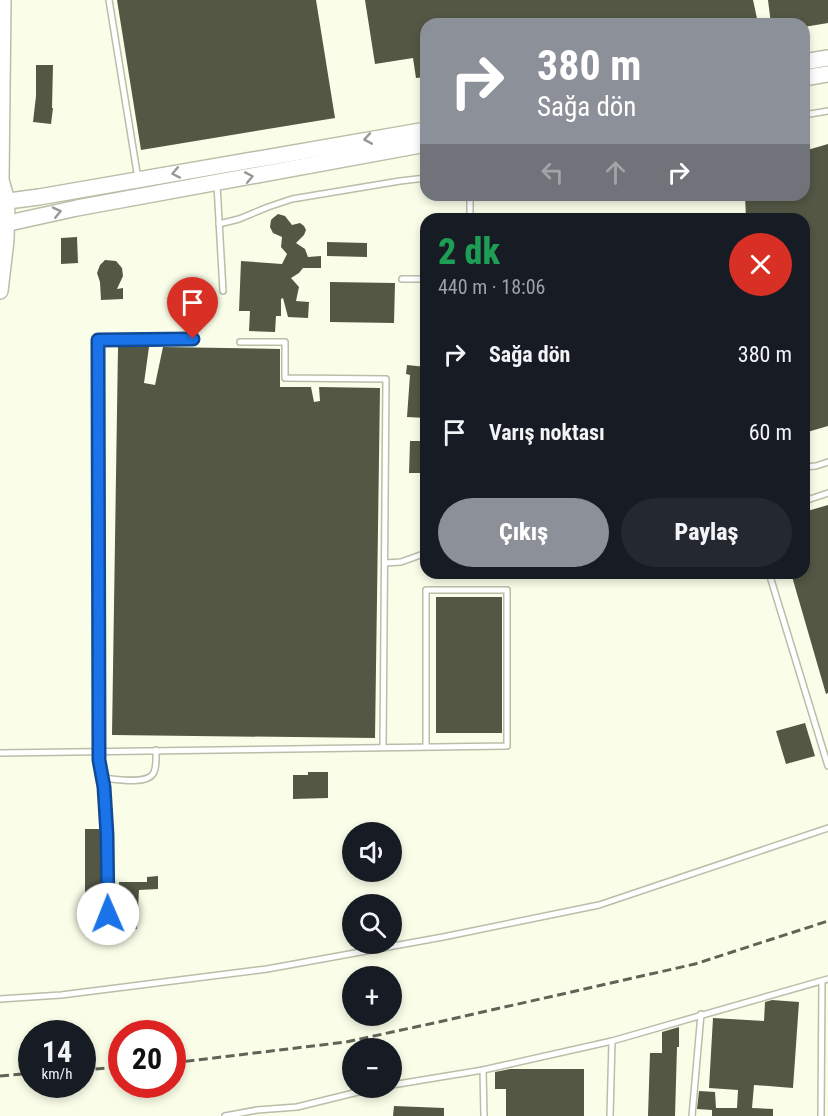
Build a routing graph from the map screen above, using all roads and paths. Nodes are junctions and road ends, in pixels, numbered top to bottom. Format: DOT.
graph roads {
  1 [pos="3,0"];
  2 [pos="109,0"];
  3 [pos="828,58"];
  4 [pos="810,61"];
  5 [pos="828,74"];
  6 [pos="810,77"];
  7 [pos="828,111"];
  8 [pos="810,115"];
  9 [pos="420,131"];
  10 [pos="420,145"];
  11 [pos="213,166"];
  12 [pos="420,179"];
  13 [pos="138,180"];
  14 [pos="216,183"];
  15 [pos="4,202"];
  16 [pos="219,224"];
  17 [pos="3,225"];
  18 [pos="402,279"];
  19 [pos="420,279"];
  20 [pos="0,291"];
  21 [pos="223,291"];
  22 [pos="193,339"];
  23 [pos="240,342"];
  24 [pos="828,462"];
  25 [pos="810,466"];
  26 [pos="828,493"];
  27 [pos="810,499"];
  28 [pos="420,555"];
  29 [pos="385,563"];
  30 [pos="771,579"];
  31 [pos="426,746"];
  32 [pos="383,747"];
  33 [pos="156,750"];
  34 [pos="100,751"];
  35 [pos="0,753"];
  36 [pos="828,766"];
  37 [pos="102,778"];
  38 [pos="828,828"];
  39 [pos="108,934"];
  40 [pos="825,980"];
  41 [pos="0,999"];
  42 [pos="701,1014"];
  43 [pos="612,1041"];
  44 [pos="483,1070"];
  45 [pos="402,1083"];
  46 [pos="342,1095"];
  47 [pos="297,1107"];
  48 [pos="225,1116"];
  49 [pos="297,1116"];
  50 [pos="484,1116"];
  51 [pos="610,1116"];
  52 [pos="692,1116"];
  53 [pos="821,1116"];
  1 -- 15 [label="street"];
  2 -- 13 [label="lane"];
  3 -- 4 [label="street"];
  5 -- 6 [label="street"];
  7 -- 8 [label="lane"];
  9 -- 11 [label="street, one-way"];
  14 -- 10 [label="street, one-way"];
  11 -- 13 [label="street, one-way"];
  11 -- 14 [label="street"];
  12 -- 16 [label="lane"];
  13 -- 15 [label="street"];
  14 -- 16 [label="lane"];
  17 -- 14 [label="street, one-way"];
  15 -- 17 [label="street"];
  16 -- 21 [label="lane"];
  17 -- 20 [label="street"];
  18 -- 19 [label="lane"];
  22 -- 34 [label="lane"];
  23 -- 29 [label="lane"];
  24 -- 25 [label="lane"];
  26 -- 27 [label="lane"];
  28 -- 29 [label="lane"];
  29 -- 32 [label="lane"];
  30 -- 36 [label="lane"];
  31 -- 31 [label="lane"];
  31 -- 32 [label="lane"];
  32 -- 33 [label="lane"];
  33 -- 34 [label="lane"];
  33 -- 37 [label="lane"];
  34 -- 35 [label="lane"];
  34 -- 37 [label="lane"];
  37 -- 39 [label="lane"];
  38 -- 41 [label="lane"];
  40 -- 42 [label="lane"];
  40 -- 53 [label="lane"];
  42 -- 43 [label="lane"];
  42 -- 52 [label="lane"];
  43 -- 44 [label="lane"];
  43 -- 51 [label="lane"];
  44 -- 45 [label="lane"];
  44 -- 50 [label="lane"];
  46 -- 47 [label="lane"];
  47 -- 48 [label="lane"];
  47 -- 49 [label="lane"];
}
